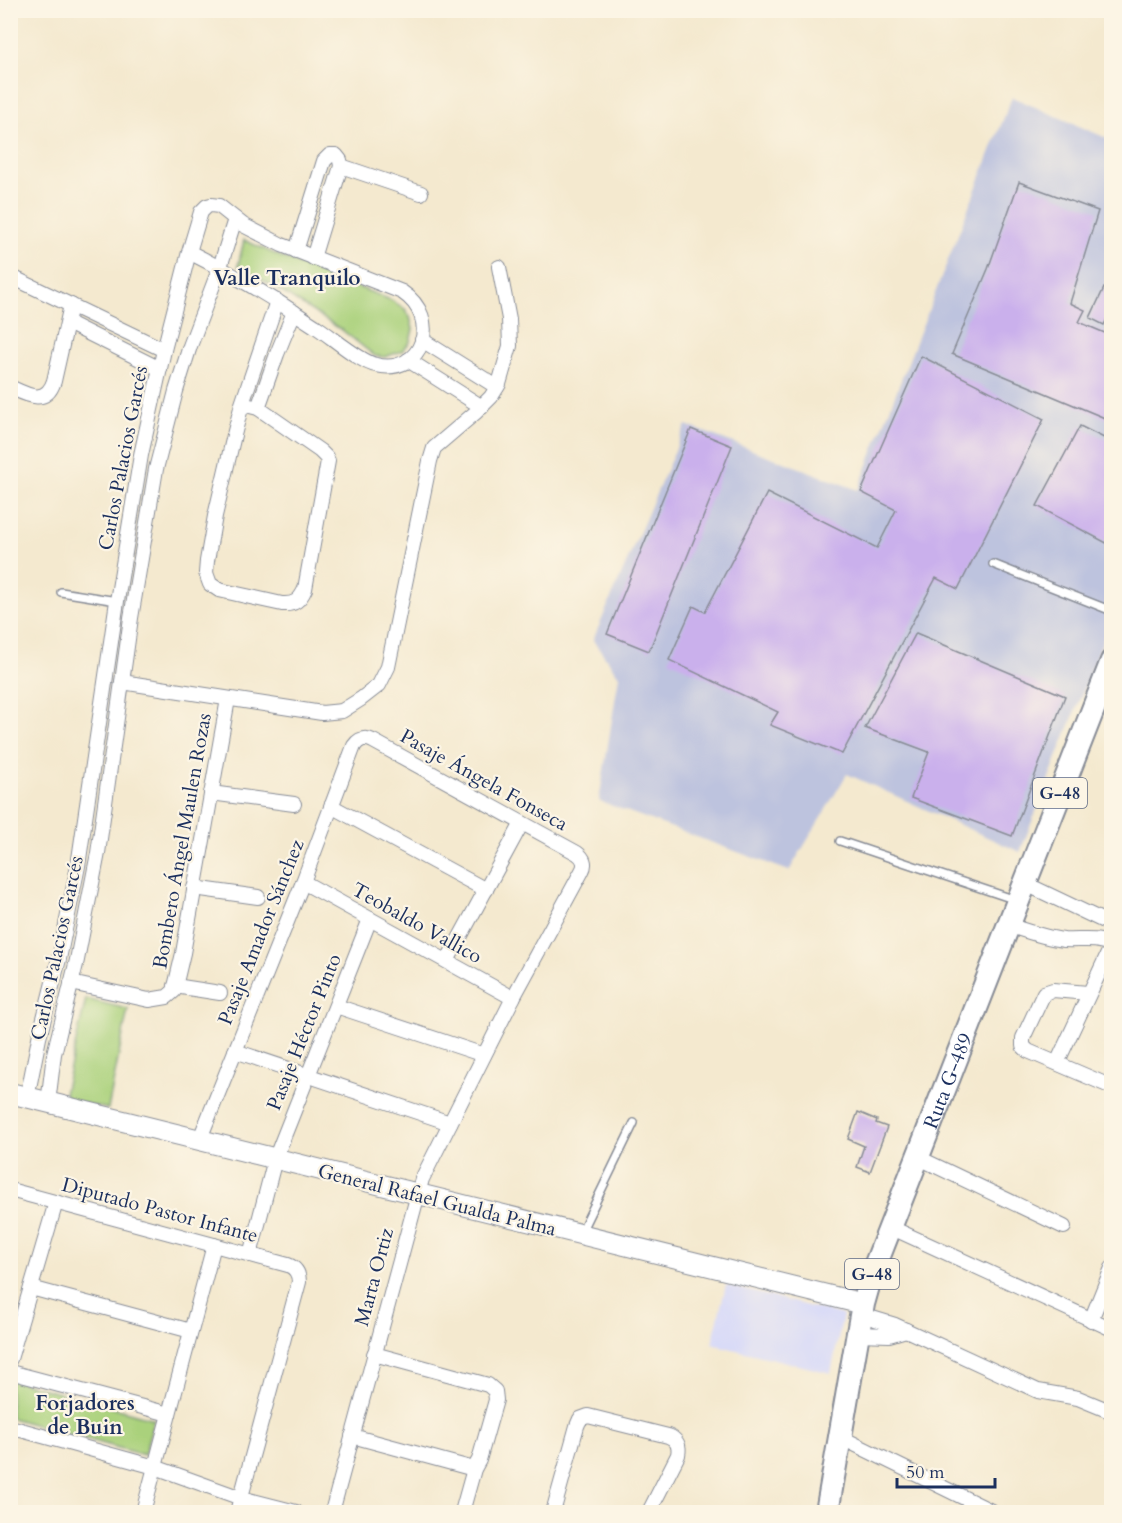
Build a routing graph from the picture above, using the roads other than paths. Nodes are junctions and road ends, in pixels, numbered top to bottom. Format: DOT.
graph roads {
  1 [pos="341,166"];
  2 [pos="421,193"];
  3 [pos="235,219"];
  4 [pos="296,251"];
  5 [pos="189,252"];
  6 [pos="313,258"];
  7 [pos="220,267"];
  8 [pos="500,267"];
  9 [pos="10,276"];
  10 [pos="277,301"];
  11 [pos="71,305"];
  12 [pos="294,312"];
  13 [pos="68,323"];
  14 [pos="422,340"];
  15 [pos="164,350"];
  16 [pos="408,360"];
  17 [pos="160,369"];
  18 [pos="10,387"];
  19 [pos="497,387"];
  20 [pos="242,404"];
  21 [pos="482,407"];
  22 [pos="258,408"];
  23 [pos="993,564"];
  24 [pos="62,592"];
  25 [pos="117,601"];
  26 [pos="1112,611"];
  27 [pos="1112,661"];
  28 [pos="122,682"];
  29 [pos="228,699"];
  30 [pos="98,727"];
  31 [pos="116,729"];
  32 [pos="362,739"];
  33 [pos="211,793"];
  34 [pos="294,804"];
  35 [pos="332,806"];
  36 [pos="522,823"];
  37 [pos="840,841"];
  38 [pos="584,861"];
  39 [pos="303,882"];
  40 [pos="194,888"];
  41 [pos="486,890"];
  42 [pos="1021,892"];
  43 [pos="258,897"];
  44 [pos="370,919"];
  45 [pos="1008,925"];
  46 [pos="1112,925"];
  47 [pos="1112,945"];
  48 [pos="447,961"];
  49 [pos="71,982"];
  50 [pos="175,986"];
  51 [pos="220,993"];
  52 [pos="1088,993"];
  53 [pos="513,998"];
  54 [pos="336,1006"];
  55 [pos="235,1051"];
  56 [pos="484,1055"];
  57 [pos="1057,1063"];
  58 [pos="308,1076"];
  59 [pos="1112,1087"];
  60 [pos="19,1096"];
  61 [pos="48,1103"];
  62 [pos="450,1123"];
  63 [pos="634,1123"];
  64 [pos="199,1141"];
  65 [pos="917,1157"];
  66 [pos="275,1159"];
  67 [pos="10,1190"];
  68 [pos="417,1194"];
  69 [pos="56,1202"];
  70 [pos="890,1227"];
  71 [pos="1064,1227"];
  72 [pos="580,1235"];
  73 [pos="214,1245"];
  74 [pos="250,1255"];
  75 [pos="1112,1268"];
  76 [pos="31,1288"];
  77 [pos="861,1318"];
  78 [pos="1091,1320"];
  79 [pos="1112,1329"];
  80 [pos="191,1331"];
  81 [pos="374,1354"];
  82 [pos="10,1359"];
  83 [pos="10,1372"];
  84 [pos="1112,1413"];
  85 [pos="169,1414"];
  86 [pos="10,1427"];
  87 [pos="352,1436"];
  88 [pos="840,1437"];
  89 [pos="155,1467"];
  90 [pos="474,1469"];
  91 [pos="241,1498"];
  92 [pos="143,1512"];
  93 [pos="237,1512"];
  94 [pos="296,1512"];
  95 [pos="332,1512"];
  96 [pos="462,1512"];
  97 [pos="553,1512"];
  98 [pos="649,1512"];
  99 [pos="826,1512"];
  100 [pos="993,1512"];
  1 -- 2 [label="street"];
  1 -- 4 [label="street"];
  1 -- 6 [label="street"];
  3 -- 4 [label="street"];
  3 -- 5 [label="street, Carlos Palacios Garcés"];
  3 -- 7 [label="street, Carlos Palacios Garcés"];
  4 -- 6 [label="street"];
  5 -- 7 [label="street"];
  5 -- 15 [label="street, Carlos Palacios Garcés"];
  6 -- 14 [label="street"];
  7 -- 10 [label="street"];
  7 -- 28 [label="street, Carlos Palacios Garcés"];
  8 -- 19 [label="street"];
  9 -- 11 [label="street"];
  10 -- 12 [label="street"];
  10 -- 20 [label="street"];
  11 -- 13 [label="street"];
  11 -- 15 [label="street"];
  12 -- 16 [label="street"];
  12 -- 22 [label="street"];
  13 -- 17 [label="street"];
  13 -- 18 [label="street"];
  14 -- 16 [label="street"];
  14 -- 19 [label="street"];
  15 -- 17 [label="street, Carlos Palacios Garcés"];
  16 -- 21 [label="street"];
  17 -- 25 [label="street, Carlos Palacios Garcés"];
  19 -- 21 [label="street"];
  20 -- 22 [label="street"];
  20 -- 22 [label="street"];
  21 -- 29 [label="street"];
  23 -- 26 [label="lane"];
  24 -- 25 [label="lane"];
  25 -- 30 [label="street, Carlos Palacios Garcés"];
  27 -- 42 [label="main road, Ruta G-489 / G-48"];
  28 -- 29 [label="street"];
  28 -- 31 [label="street, Carlos Palacios Garcés"];
  29 -- 33 [label="street, Bombero Ángel Maulen Rozas"];
  30 -- 31 [label="street"];
  30 -- 60 [label="street, Carlos Palacios Garcés"];
  31 -- 49 [label="street, Carlos Palacios Garcés"];
  32 -- 35 [label="street, Pasaje Amador Sánchez"];
  32 -- 36 [label="street, Pasaje Ángela Fonseca"];
  33 -- 34 [label="street"];
  33 -- 40 [label="street, Bombero Ángel Maulen Rozas"];
  35 -- 39 [label="street, Pasaje Amador Sánchez"];
  35 -- 41 [label="street"];
  36 -- 38 [label="street, Pasaje Ángela Fonseca"];
  36 -- 41 [label="street"];
  37 -- 42 [label="lane"];
  38 -- 53 [label="street, Marta Ortiz"];
  39 -- 44 [label="street, Teobaldo Vallico"];
  39 -- 55 [label="street, Pasaje Amador Sánchez"];
  40 -- 43 [label="street"];
  40 -- 50 [label="street, Bombero Ángel Maulen Rozas"];
  41 -- 48 [label="street"];
  42 -- 45 [label="main road, Ruta G-489 / G-48"];
  42 -- 46 [label="street"];
  44 -- 48 [label="street, Teobaldo Vallico"];
  44 -- 54 [label="street, Pasaje Héctor Pinto"];
  45 -- 47 [label="street"];
  45 -- 65 [label="main road, Ruta G-489 / G-48"];
  47 -- 52 [label="street"];
  48 -- 53 [label="street, Teobaldo Vallico"];
  49 -- 50 [label="street, Bombero Ángel Maulen Rozas"];
  49 -- 61 [label="street, Carlos Palacios Garcés"];
  50 -- 51 [label="street"];
  52 -- 57 [label="street"];
  52 -- 57 [label="street"];
  53 -- 56 [label="street, Marta Ortiz"];
  54 -- 56 [label="street"];
  54 -- 58 [label="street, Pasaje Héctor Pinto"];
  55 -- 58 [label="street"];
  55 -- 64 [label="street, Pasaje Amador Sánchez"];
  56 -- 62 [label="street, Marta Ortiz"];
  57 -- 59 [label="street"];
  58 -- 62 [label="street"];
  58 -- 66 [label="street, Pasaje Héctor Pinto"];
  60 -- 61 [label="main road, General Rafael Gualda Palma"];
  61 -- 64 [label="main road, General Rafael Gualda Palma"];
  62 -- 68 [label="street, Marta Ortiz"];
  63 -- 72 [label="lane"];
  64 -- 66 [label="main road, General Rafael Gualda Palma"];
  65 -- 70 [label="main road, Ruta G-489 / G-48"];
  65 -- 71 [label="street"];
  66 -- 68 [label="main road, General Rafael Gualda Palma"];
  66 -- 74 [label="street, Pasaje Héctor Pinto"];
  67 -- 69 [label="street, Diputado Pastor Infante"];
  68 -- 72 [label="main road, General Rafael Gualda Palma"];
  68 -- 81 [label="street, Marta Ortiz"];
  69 -- 73 [label="street, Diputado Pastor Infante"];
  69 -- 76 [label="street"];
  70 -- 77 [label="main road, Ruta G-489 / G-48"];
  70 -- 78 [label="street"];
  72 -- 77 [label="main road, General Rafael Gualda Palma"];
  73 -- 74 [label="street, Diputado Pastor Infante"];
  73 -- 80 [label="street"];
  74 -- 91 [label="street, Diputado Pastor Infante"];
  75 -- 78 [label="street"];
  76 -- 80 [label="street"];
  76 -- 82 [label="street"];
  77 -- 84 [label="street"];
  77 -- 88 [label="main road, Ruta G-489 / G-48"];
  78 -- 79 [label="street"];
  80 -- 85 [label="street"];
  81 -- 87 [label="street, Marta Ortiz"];
  81 -- 90 [label="street"];
  83 -- 85 [label="street"];
  85 -- 89 [label="street"];
  86 -- 89 [label="street"];
  87 -- 90 [label="street"];
  87 -- 95 [label="street, Marta Ortiz"];
  88 -- 99 [label="main road, Ruta G-489 / G-48"];
  88 -- 100 [label="street"];
  89 -- 91 [label="street"];
  89 -- 92 [label="street"];
  90 -- 96 [label="street"];
  91 -- 93 [label="street"];
  91 -- 94 [label="street"];
  97 -- 98 [label="street"];
}
